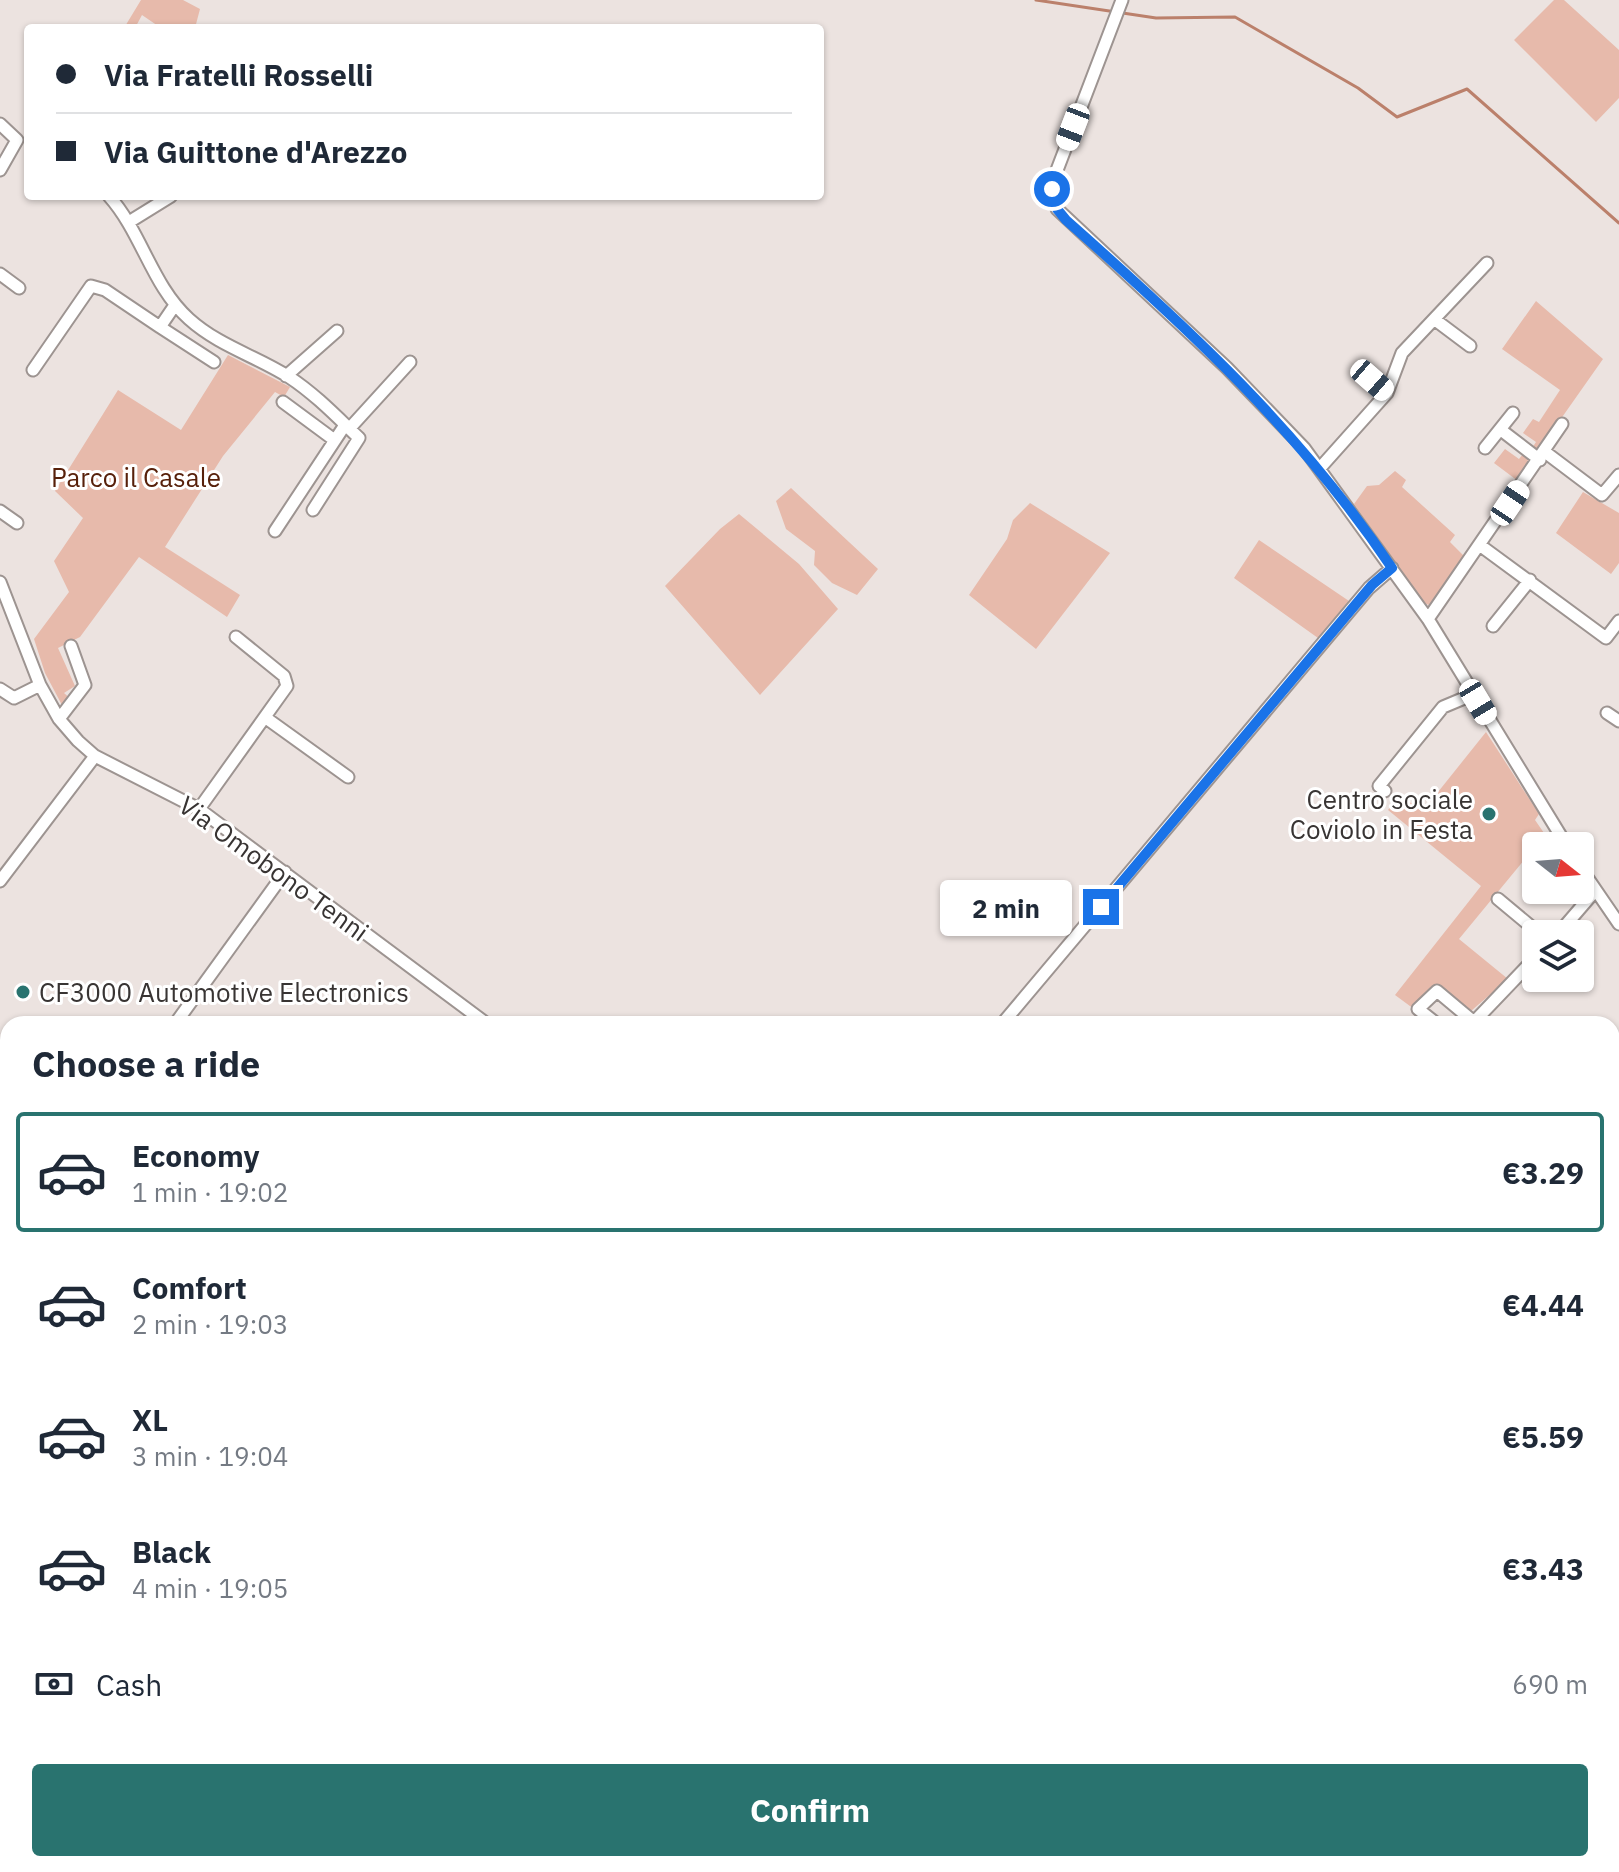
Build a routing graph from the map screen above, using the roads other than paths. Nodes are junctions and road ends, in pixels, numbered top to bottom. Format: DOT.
graph roads {
  1 [pos="1119,8"];
  2 [pos="0,124"];
  3 [pos="22,140"];
  4 [pos="0,170"];
  5 [pos="112,200"];
  6 [pos="165,200"];
  7 [pos="129,222"];
  8 [pos="1487,263"];
  9 [pos="0,274"];
  10 [pos="19,288"];
  11 [pos="175,305"];
  12 [pos="1434,319"];
  13 [pos="160,327"];
  14 [pos="337,331"];
  15 [pos="1470,346"];
  16 [pos="214,362"];
  17 [pos="410,362"];
  18 [pos="33,370"];
  19 [pos="286,376"];
  20 [pos="1372,380"];
  21 [pos="1387,393"];
  22 [pos="283,402"];
  23 [pos="1513,413"];
  24 [pos="1562,424"];
  25 [pos="347,427"];
  26 [pos="1501,430"];
  27 [pos="333,439"];
  28 [pos="1485,448"];
  29 [pos="1543,456"];
  30 [pos="1320,468"];
  31 [pos="1619,475"];
  32 [pos="313,510"];
  33 [pos="0,511"];
  34 [pos="17,523"];
  35 [pos="275,531"];
  36 [pos="1481,546"];
  37 [pos="1392,568"];
  38 [pos="1530,580"];
  39 [pos="0,582"];
  40 [pos="1428,619"];
  41 [pos="1619,621"];
  42 [pos="1493,626"];
  43 [pos="236,637"];
  44 [pos="71,646"];
  45 [pos="40,685"];
  46 [pos="0,689"];
  47 [pos="1474,694"];
  48 [pos="1607,713"];
  49 [pos="266,718"];
  50 [pos="59,719"];
  51 [pos="1619,721"];
  52 [pos="95,756"];
  53 [pos="348,777"];
  54 [pos="1385,791"];
  55 [pos="199,809"];
  56 [pos="1558,832"];
  57 [pos="285,872"];
  58 [pos="0,881"];
  59 [pos="1595,891"];
  60 [pos="1498,899"];
  61 [pos="1523,920"];
  62 [pos="1570,920"];
  63 [pos="1619,924"];
  64 [pos="1522,972"];
  65 [pos="181,1016"];
  66 [pos="476,1016"];
  67 [pos="1009,1016"];
  68 [pos="1427,1016"];
  69 [pos="1465,1016"];
  70 [pos="1480,1016"];
  1 -- 30 [label="street"];
  2 -- 3 [label="street"];
  3 -- 4 [label="street"];
  5 -- 7 [label="street"];
  6 -- 7 [label="street"];
  7 -- 11 [label="street"];
  8 -- 12 [label="street"];
  9 -- 10 [label="street"];
  11 -- 13 [label="street"];
  11 -- 19 [label="street"];
  12 -- 15 [label="street"];
  12 -- 21 [label="street"];
  13 -- 16 [label="street"];
  13 -- 18 [label="street"];
  14 -- 19 [label="street"];
  17 -- 25 [label="street"];
  19 -- 25 [label="street"];
  20 -- 21 [label="street"];
  21 -- 30 [label="street"];
  22 -- 27 [label="street"];
  23 -- 26 [label="street"];
  24 -- 29 [label="street"];
  25 -- 27 [label="street"];
  25 -- 32 [label="street"];
  26 -- 28 [label="street"];
  26 -- 29 [label="street"];
  27 -- 35 [label="street"];
  29 -- 31 [label="street"];
  29 -- 36 [label="street"];
  30 -- 37 [label="street"];
  33 -- 34 [label="street"];
  36 -- 38 [label="street"];
  36 -- 40 [label="street"];
  37 -- 40 [label="street"];
  37 -- 67 [label="street"];
  38 -- 41 [label="street"];
  38 -- 42 [label="street"];
  39 -- 45 [label="street, Via Omobono Tenni"];
  40 -- 47 [label="street"];
  43 -- 49 [label="street"];
  44 -- 50 [label="street"];
  45 -- 46 [label="street"];
  45 -- 50 [label="street, Via Omobono Tenni"];
  47 -- 54 [label="street"];
  47 -- 56 [label="street"];
  48 -- 51 [label="street"];
  49 -- 53 [label="street"];
  49 -- 55 [label="street"];
  50 -- 52 [label="street, Via Omobono Tenni"];
  52 -- 55 [label="street, Via Omobono Tenni"];
  52 -- 58 [label="street"];
  55 -- 57 [label="street, Via Omobono Tenni"];
  57 -- 65 [label="street"];
  57 -- 66 [label="street, Via Omobono Tenni"];
  59 -- 62 [label="street"];
  59 -- 63 [label="street"];
  60 -- 61 [label="street"];
  64 -- 70 [label="street"];
  68 -- 69 [label="street"];
}
